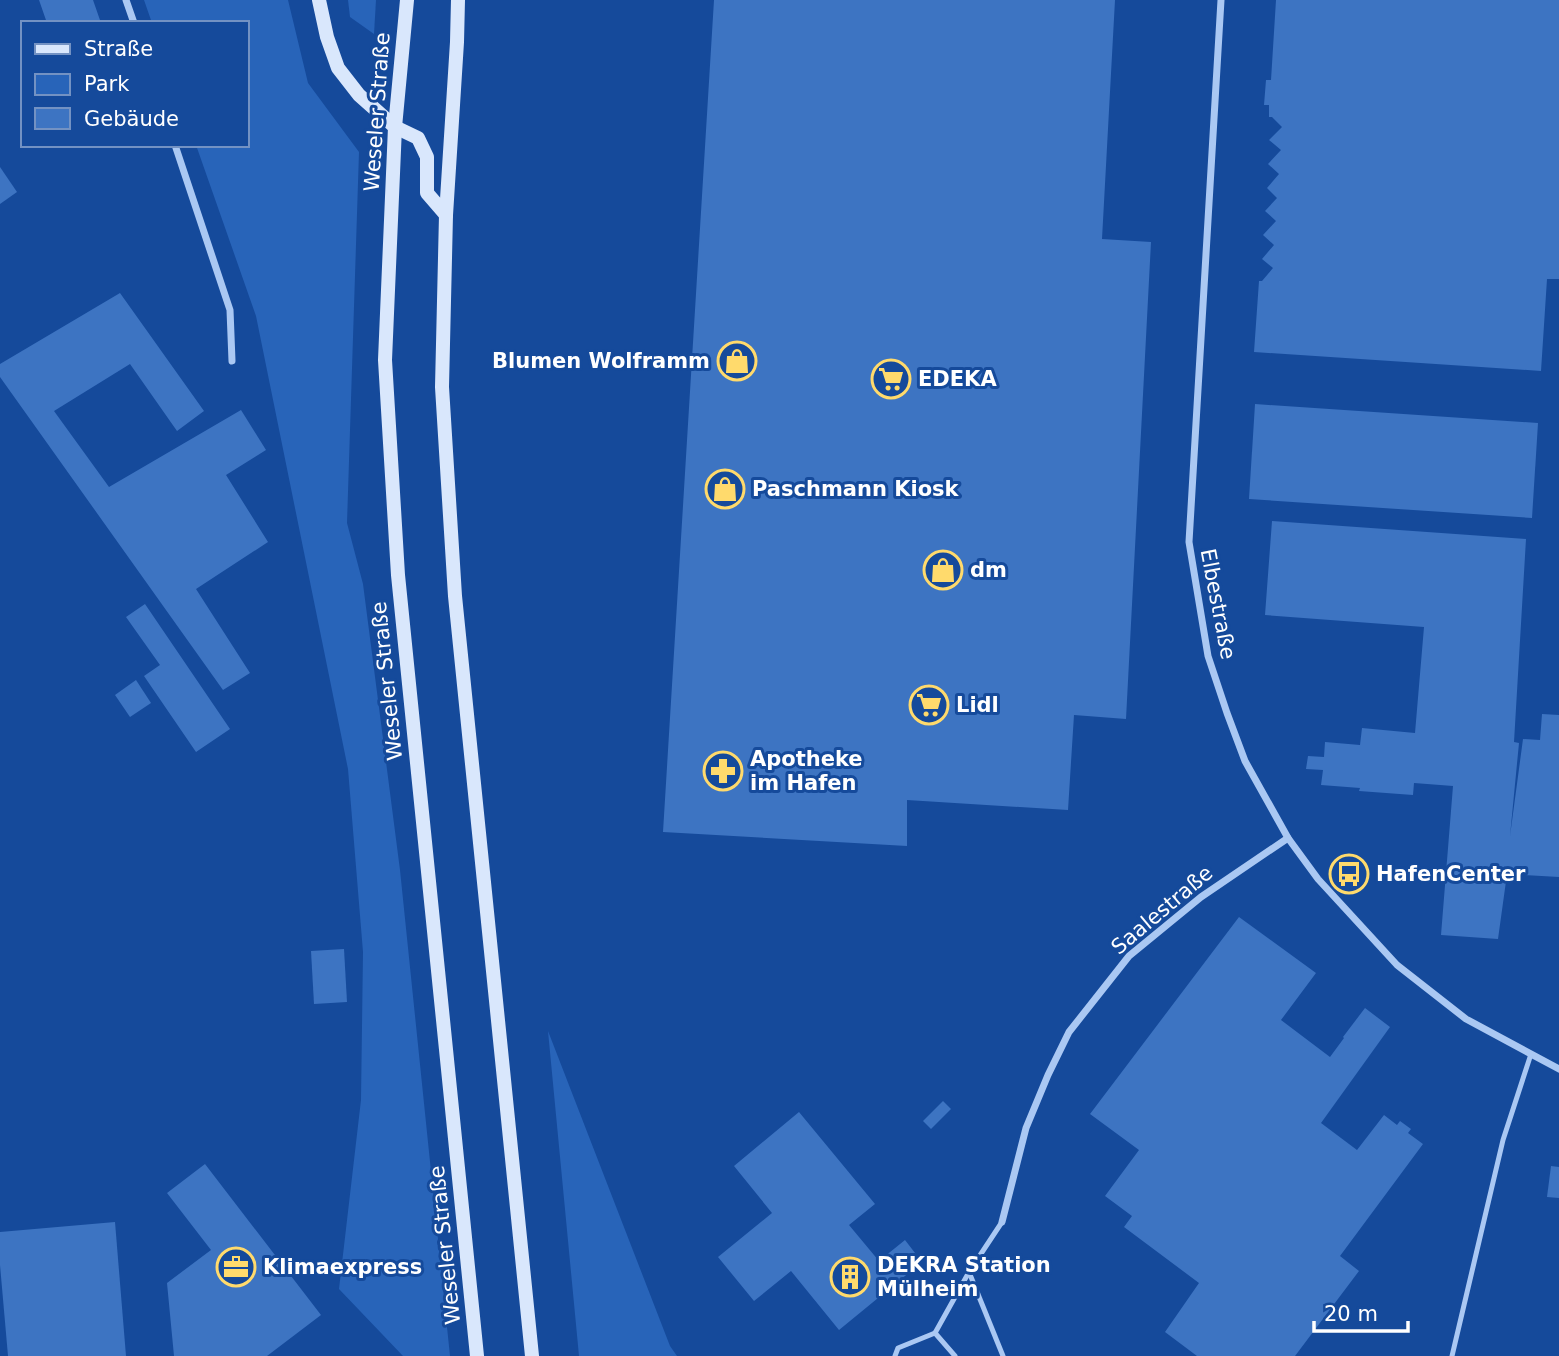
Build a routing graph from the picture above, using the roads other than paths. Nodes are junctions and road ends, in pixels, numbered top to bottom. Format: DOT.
graph roads {
  1 [pos="126,0"];
  2 [pos="319,0"];
  3 [pos="407,0"];
  4 [pos="458,0"];
  5 [pos="1221,0"];
  6 [pos="133,21"];
  7 [pos="395,127"];
  8 [pos="176,147"];
  9 [pos="446,215"];
  10 [pos="232,361"];
  11 [pos="1288,838"];
  12 [pos="1531,1054"];
  13 [pos="1559,1069"];
  14 [pos="1002,1222"];
  15 [pos="969,1272"];
  16 [pos="935,1333"];
  17 [pos="477,1356"];
  18 [pos="532,1356"];
  19 [pos="895,1356"];
  20 [pos="955,1356"];
  21 [pos="1003,1356"];
  22 [pos="1452,1356"];
  1 -- 6 [label="street"];
  2 -- 7 [label="main road"];
  3 -- 7 [label="main road, Weseler Straße"];
  4 -- 9 [label="main road"];
  5 -- 11 [label="street, Elbestraße"];
  7 -- 9 [label="main road"];
  7 -- 17 [label="main road, Weseler Straße"];
  8 -- 10 [label="street"];
  9 -- 18 [label="main road"];
  11 -- 12 [label="street, Elbestraße"];
  11 -- 14 [label="street, Saalestraße"];
  12 -- 13 [label="street, Elbestraße"];
  12 -- 22 [label="lane"];
  14 -- 15 [label="lane"];
  15 -- 16 [label="lane"];
  15 -- 21 [label="lane"];
  16 -- 19 [label="lane"];
  16 -- 20 [label="lane"];
}
